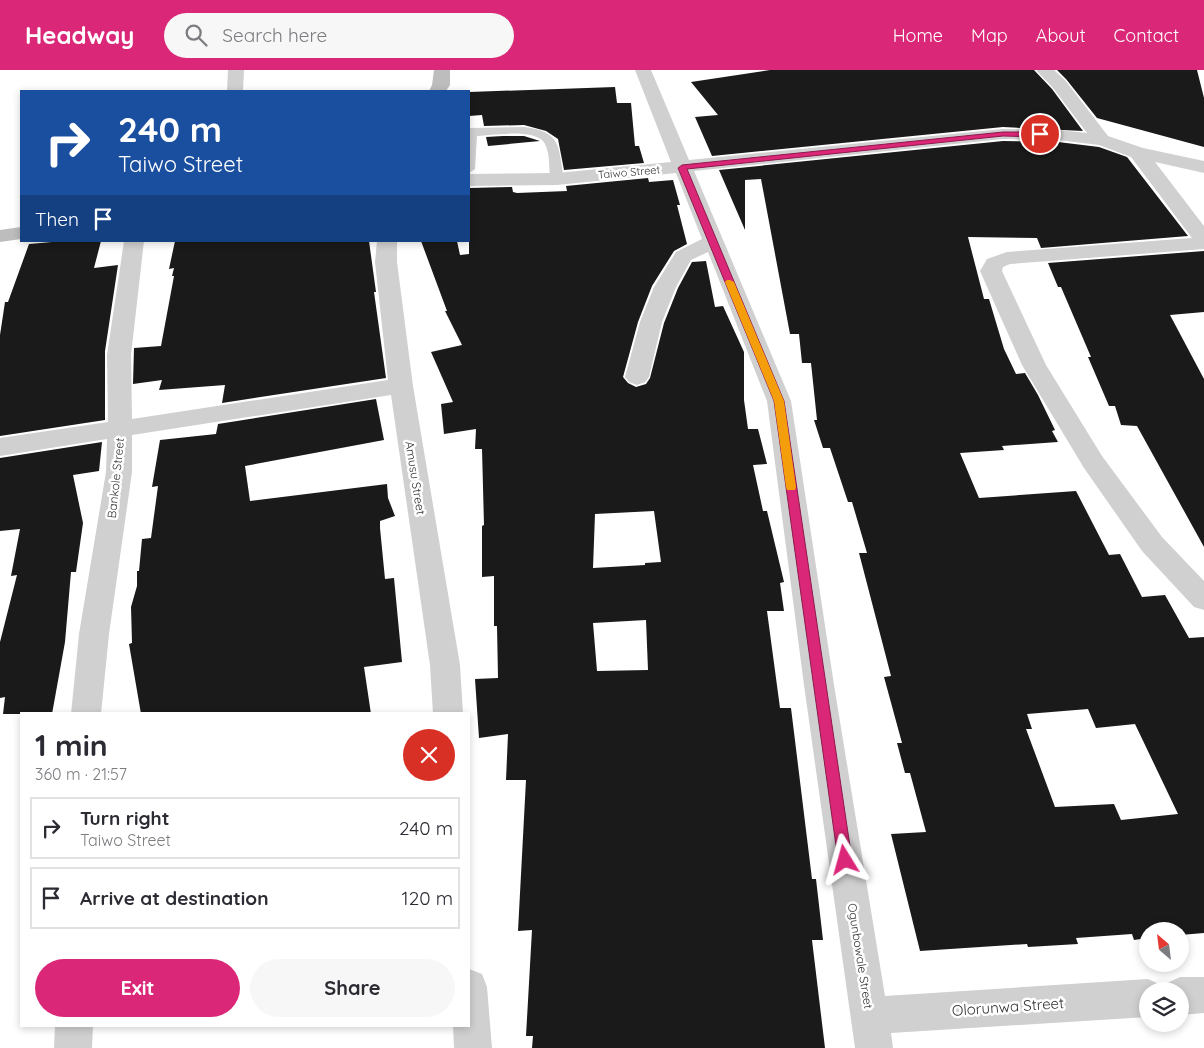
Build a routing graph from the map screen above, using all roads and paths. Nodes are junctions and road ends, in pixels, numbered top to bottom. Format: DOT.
graph roads {
  1 [pos="236,70"];
  2 [pos="442,70"];
  3 [pos="643,70"];
  4 [pos="1044,70"];
  5 [pos="235,90"];
  6 [pos="438,90"];
  7 [pos="470,132"];
  8 [pos="1102,140"];
  9 [pos="1138,153"];
  10 [pos="682,168"];
  11 [pos="1204,168"];
  12 [pos="557,179"];
  13 [pos="470,180"];
  14 [pos="20,233"];
  15 [pos="0,236"];
  16 [pos="1204,241"];
  17 [pos="134,242"];
  18 [pos="387,242"];
  19 [pos="713,242"];
  20 [pos="637,377"];
  21 [pos="401,386"];
  22 [pos="120,429"];
  23 [pos="0,447"];
  24 [pos="1204,599"];
  25 [pos="86,712"];
  26 [pos="448,712"];
  27 [pos="1204,995"];
  28 [pos="1189,996"];
  29 [pos="1139,999"];
  30 [pos="470,1002"];
  31 [pos="74,1027"];
  32 [pos="871,1032"];
  33 [pos="73,1048"];
  34 [pos="473,1048"];
  1 -- 5 [label="street"];
  2 -- 6 [label="street"];
  3 -- 10 [label="street, Ogunbowale Street"];
  4 -- 8 [label="street"];
  7 -- 12 [label="lane"];
  8 -- 9 [label="street, Taiwo Street"];
  8 -- 10 [label="street, Taiwo Street"];
  9 -- 11 [label="street, Taiwo Street"];
  9 -- 16 [label="street"];
  10 -- 12 [label="street, Taiwo Street"];
  10 -- 19 [label="street, Ogunbowale Street"];
  12 -- 13 [label="street, Taiwo Street"];
  14 -- 15 [label="street"];
  16 -- 24 [label="street"];
  17 -- 22 [label="street, Bankole Street"];
  18 -- 21 [label="street, Amusu Street"];
  19 -- 20 [label="street"];
  19 -- 32 [label="street, Ogunbowale Street"];
  21 -- 22 [label="street"];
  21 -- 26 [label="street, Amusu Street"];
  22 -- 23 [label="street"];
  22 -- 25 [label="street, Bankole Street"];
  27 -- 28 [label="street"];
  29 -- 32 [label="street, Olorunwa Street"];
  30 -- 34 [label="street"];
  31 -- 33 [label="street"];
}
